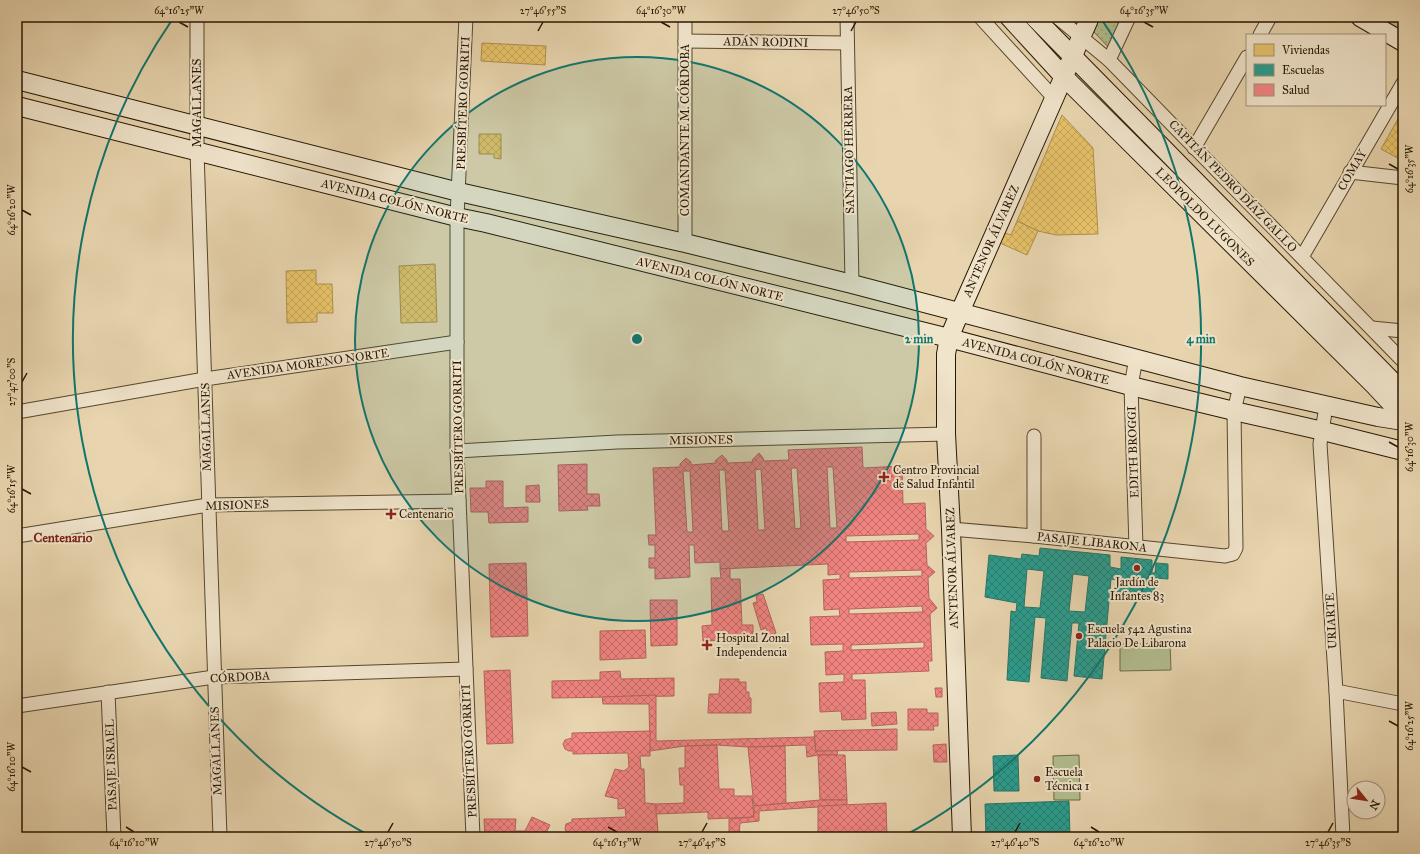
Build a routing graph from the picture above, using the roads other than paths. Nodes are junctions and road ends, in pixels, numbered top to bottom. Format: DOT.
graph roads {
  1 [pos="197,17"];
  2 [pos="466,17"];
  3 [pos="685,17"];
  4 [pos="847,17"];
  5 [pos="980,17"];
  6 [pos="1009,17"];
  7 [pos="1034,17"];
  8 [pos="1057,17"];
  9 [pos="1090,17"];
  10 [pos="1129,17"];
  11 [pos="1270,17"];
  12 [pos="1360,17"];
  13 [pos="1261,34"];
  14 [pos="1081,36"];
  15 [pos="685,41"];
  16 [pos="1403,42"];
  17 [pos="846,43"];
  18 [pos="1073,56"];
  19 [pos="1246,59"];
  20 [pos="1109,60"];
  21 [pos="1064,77"];
  22 [pos="17,80"];
  23 [pos="1403,83"];
  24 [pos="1055,99"];
  25 [pos="17,106"];
  26 [pos="196,125"];
  27 [pos="1194,148"];
  28 [pos="197,151"];
  29 [pos="1350,172"];
  30 [pos="1403,178"];
  31 [pos="459,192"];
  32 [pos="457,217"];
  33 [pos="685,243"];
  34 [pos="1302,257"];
  35 [pos="852,284"];
  36 [pos="960,312"];
  37 [pos="1372,328"];
  38 [pos="1403,331"];
  39 [pos="949,338"];
  40 [pos="457,342"];
  41 [pos="1136,358"];
  42 [pos="1403,361"];
  43 [pos="205,379"];
  44 [pos="1374,385"];
  45 [pos="1131,386"];
  46 [pos="1240,386"];
  47 [pos="1403,392"];
  48 [pos="1326,406"];
  49 [pos="17,412"];
  50 [pos="1234,412"];
  51 [pos="1355,412"];
  52 [pos="1403,416"];
  53 [pos="1403,421"];
  54 [pos="1322,431"];
  55 [pos="946,434"];
  56 [pos="1034,436"];
  57 [pos="457,451"];
  58 [pos="1403,452"];
  59 [pos="459,501"];
  60 [pos="208,505"];
  61 [pos="951,529"];
  62 [pos="17,536"];
  63 [pos="1034,536"];
  64 [pos="1136,547"];
  65 [pos="466,669"];
  66 [pos="214,677"];
  67 [pos="1336,691"];
  68 [pos="108,692"];
  69 [pos="1403,704"];
  70 [pos="17,706"];
  71 [pos="114,837"];
  72 [pos="220,837"];
  73 [pos="473,837"];
  74 [pos="962,837"];
  75 [pos="1343,837"];
  1 -- 26 [label="street, MAGALLANES"];
  2 -- 31 [label="street, PRESBÍTERO GORRITI"];
  3 -- 15 [label="street, COMANDANTE M. CÓRDOBA"];
  4 -- 17 [label="street, SANTIAGO HERRERA"];
  5 -- 24 [label="street"];
  6 -- 21 [label="main road, LEOPOLDO LUGONES"];
  7 -- 18 [label="main road, LEOPOLDO LUGONES"];
  8 -- 14 [label="street, CAPITÁN PEDRO DÍAZ GALLO"];
  9 -- 14 [label="main road, ANTENOR ÁLVAREZ"];
  10 -- 20 [label="street"];
  11 -- 13 [label="street"];
  12 -- 16 [label="main road"];
  14 -- 18 [label="main road, ANTENOR ÁLVAREZ"];
  14 -- 20 [label="street, CAPITÁN PEDRO DÍAZ GALLO"];
  15 -- 17 [label="street, ADÁN RODINI"];
  15 -- 33 [label="street, COMANDANTE M. CÓRDOBA"];
  17 -- 35 [label="street, SANTIAGO HERRERA"];
  18 -- 21 [label="main road, ANTENOR ÁLVAREZ"];
  18 -- 47 [label="main road, LEOPOLDO LUGONES"];
  19 -- 27 [label="street"];
  20 -- 27 [label="street, CAPITÁN PEDRO DÍAZ GALLO"];
  21 -- 24 [label="main road, ANTENOR ÁLVAREZ"];
  21 -- 44 [label="main road, LEOPOLDO LUGONES"];
  22 -- 26 [label="main road, AVENIDA COLÓN NORTE"];
  23 -- 29 [label="street, COMAY"];
  24 -- 36 [label="main road, ANTENOR ÁLVAREZ"];
  25 -- 28 [label="main road, AVENIDA COLÓN NORTE"];
  26 -- 28 [label="street, MAGALLANES"];
  26 -- 31 [label="main road, AVENIDA COLÓN NORTE"];
  27 -- 34 [label="street, CAPITÁN PEDRO DÍAZ GALLO"];
  28 -- 32 [label="main road, AVENIDA COLÓN NORTE"];
  28 -- 43 [label="street, MAGALLANES"];
  29 -- 30 [label="street"];
  29 -- 34 [label="street, COMAY"];
  31 -- 32 [label="street, PRESBÍTERO GORRITI"];
  31 -- 33 [label="main road, AVENIDA COLÓN NORTE"];
  32 -- 39 [label="main road, AVENIDA COLÓN NORTE"];
  32 -- 40 [label="street, PRESBÍTERO GORRITI"];
  33 -- 35 [label="main road, AVENIDA COLÓN NORTE"];
  34 -- 37 [label="street, CAPITÁN PEDRO DÍAZ GALLO"];
  35 -- 36 [label="main road, AVENIDA COLÓN NORTE"];
  36 -- 39 [label="main road, ANTENOR ÁLVAREZ"];
  36 -- 41 [label="main road, AVENIDA COLÓN NORTE"];
  37 -- 38 [label="street"];
  37 -- 42 [label="street, CAPITÁN PEDRO DÍAZ GALLO"];
  39 -- 45 [label="main road, AVENIDA COLÓN NORTE"];
  39 -- 55 [label="main road, ANTENOR ÁLVAREZ"];
  40 -- 43 [label="street, AVENIDA MORENO NORTE"];
  40 -- 57 [label="street, PRESBÍTERO GORRITI"];
  41 -- 45 [label="street, EDITH BROGGI"];
  41 -- 46 [label="main road, AVENIDA COLÓN NORTE"];
  43 -- 49 [label="street, AVENIDA MORENO NORTE"];
  43 -- 60 [label="street, MAGALLANES"];
  44 -- 51 [label="main road"];
  44 -- 52 [label="main road, LEOPOLDO LUGONES"];
  45 -- 50 [label="main road, AVENIDA COLÓN NORTE"];
  45 -- 64 [label="street, EDITH BROGGI"];
  46 -- 48 [label="main road, AVENIDA COLÓN NORTE"];
  46 -- 50 [label="street"];
  48 -- 51 [label="main road, AVENIDA COLÓN NORTE"];
  48 -- 54 [label="street, URIARTE"];
  50 -- 54 [label="main road, AVENIDA COLÓN NORTE"];
  50 -- 64 [label="street, PASAJE LIBARONA"];
  51 -- 53 [label="main road, AVENIDA COLÓN NORTE"];
  54 -- 58 [label="main road, AVENIDA COLÓN NORTE"];
  54 -- 67 [label="street, URIARTE"];
  55 -- 57 [label="street, MISIONES"];
  55 -- 61 [label="main road, ANTENOR ÁLVAREZ"];
  56 -- 63 [label="street"];
  57 -- 59 [label="street, PRESBÍTERO GORRITI"];
  59 -- 60 [label="street, MISIONES"];
  59 -- 65 [label="street, PRESBÍTERO GORRITI"];
  60 -- 62 [label="street, MISIONES"];
  60 -- 66 [label="street, MAGALLANES"];
  61 -- 63 [label="street, PASAJE LIBARONA"];
  61 -- 74 [label="main road, ANTENOR ÁLVAREZ"];
  63 -- 64 [label="street, PASAJE LIBARONA"];
  65 -- 66 [label="street, CÓRDOBA"];
  65 -- 73 [label="street, PRESBÍTERO GORRITI"];
  66 -- 68 [label="street, CÓRDOBA"];
  66 -- 72 [label="street, MAGALLANES"];
  67 -- 69 [label="street"];
  67 -- 75 [label="street, URIARTE"];
  68 -- 70 [label="street, CÓRDOBA"];
  68 -- 71 [label="street, PASAJE ISRAEL"];
}
